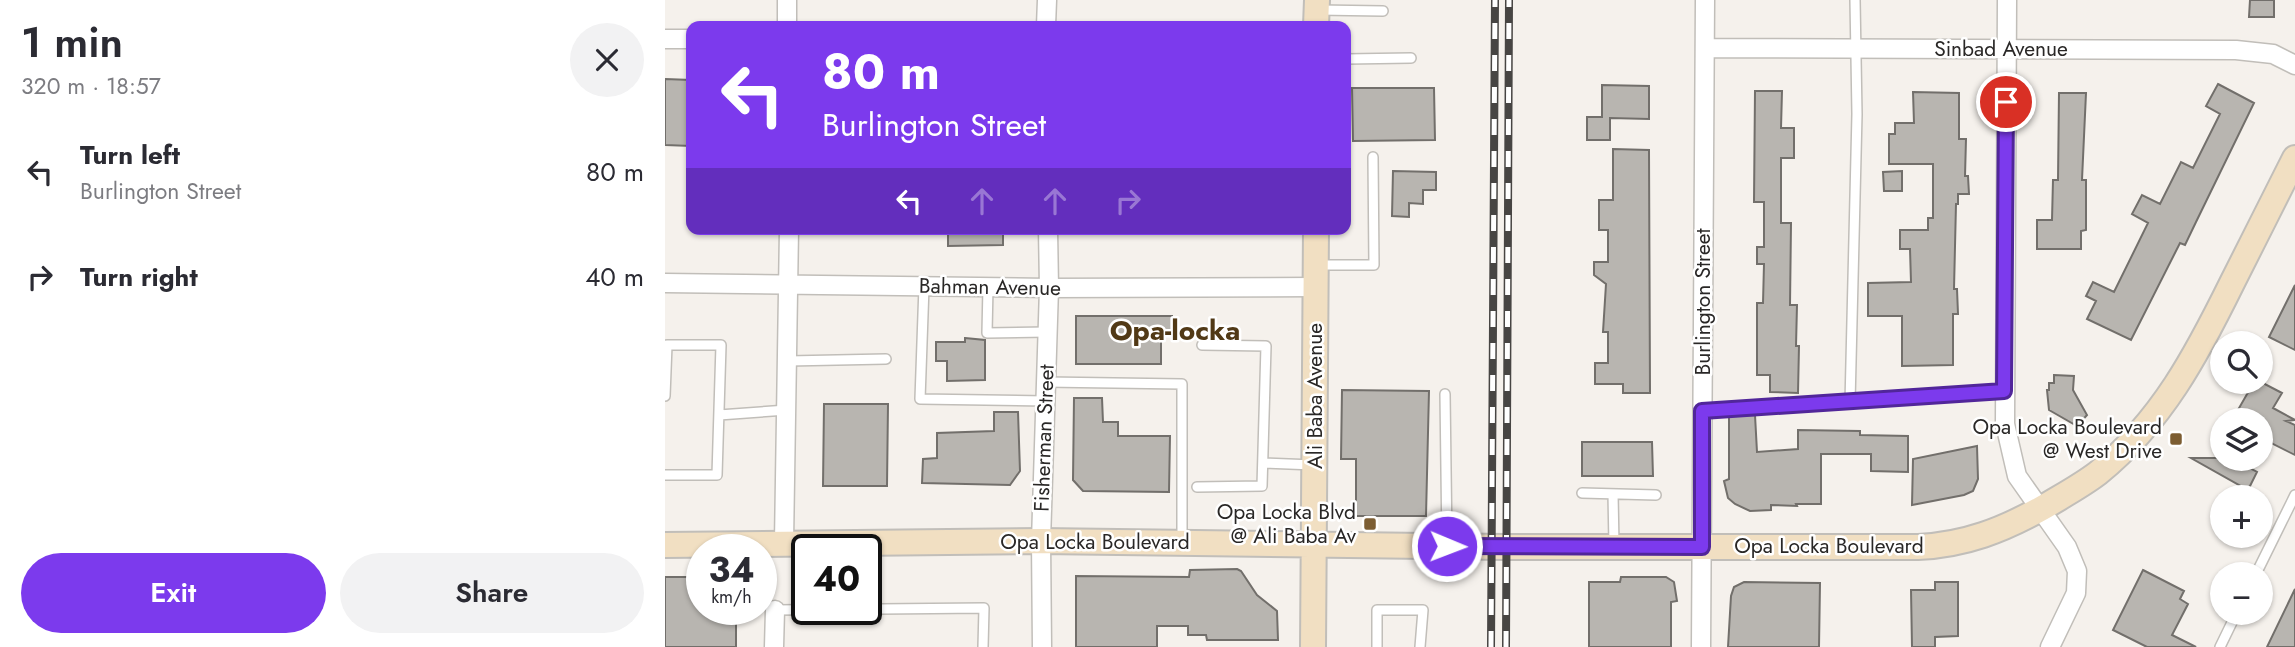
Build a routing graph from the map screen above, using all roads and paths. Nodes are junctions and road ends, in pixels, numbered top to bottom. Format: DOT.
graph roads {
  1 [pos="787,0"];
  2 [pos="1047,0"];
  3 [pos="1705,0"];
  4 [pos="1855,0"];
  5 [pos="2007,0"];
  6 [pos="1383,11"];
  7 [pos="1317,12"];
  8 [pos="787,21"];
  9 [pos="1046,21"];
  10 [pos="665,38"];
  11 [pos="686,39"];
  12 [pos="1855,47"];
  13 [pos="1705,48"];
  14 [pos="2006,49"];
  15 [pos="1411,58"];
  16 [pos="1351,59"];
  17 [pos="2295,65"];
  18 [pos="1373,157"];
  19 [pos="2295,159"];
  20 [pos="789,235"];
  21 [pos="1048,235"];
  22 [pos="1316,235"];
  23 [pos="1315,276"];
  24 [pos="665,283"];
  25 [pos="790,284"];
  26 [pos="924,286"];
  27 [pos="988,287"];
  28 [pos="1049,288"];
  29 [pos="1047,332"];
  30 [pos="1202,345"];
  31 [pos="886,359"];
  32 [pos="788,360"];
  33 [pos="1045,382"];
  34 [pos="2004,391"];
  35 [pos="1445,394"];
  36 [pos="665,396"];
  37 [pos="1045,401"];
  38 [pos="1850,403"];
  39 [pos="787,410"];
  40 [pos="1702,411"];
  41 [pos="719,415"];
  42 [pos="1263,463"];
  43 [pos="1315,465"];
  44 [pos="665,475"];
  45 [pos="1197,488"];
  46 [pos="1582,493"];
  47 [pos="1613,494"];
  48 [pos="1656,495"];
  49 [pos="2295,495"];
  50 [pos="2041,509"];
  51 [pos="1041,541"];
  52 [pos="785,542"];
  53 [pos="1182,542"];
  54 [pos="1315,544"];
  55 [pos="665,545"];
  56 [pos="1447,546"];
  57 [pos="1702,547"];
  58 [pos="1614,548"];
  59 [pos="2262,562"];
  60 [pos="777,610"];
  61 [pos="775,625"];
  62 [pos="2231,625"];
  63 [pos="774,647"];
  64 [pos="983,647"];
  65 [pos="1042,647"];
  66 [pos="1313,647"];
  67 [pos="1377,647"];
  68 [pos="1420,647"];
  69 [pos="1701,647"];
  70 [pos="2050,647"];
  71 [pos="2220,647"];
  1 -- 8 [label="street"];
  2 -- 9 [label="street"];
  3 -- 13 [label="street, Burlington Street"];
  4 -- 12 [label="lane"];
  5 -- 14 [label="street"];
  6 -- 7 [label="lane"];
  10 -- 11 [label="street"];
  12 -- 13 [label="street, Sinbad Avenue"];
  12 -- 14 [label="street, Sinbad Avenue"];
  12 -- 38 [label="lane"];
  13 -- 40 [label="street, Burlington Street"];
  14 -- 17 [label="street, Sinbad Avenue"];
  14 -- 34 [label="street"];
  15 -- 16 [label="lane"];
  18 -- 23 [label="lane"];
  19 -- 50 [label="street, Opa Locka Boulevard"];
  20 -- 25 [label="street"];
  21 -- 28 [label="street, Fisherman Street"];
  22 -- 23 [label="street, Ali Baba Avenue"];
  23 -- 28 [label="street, Bahman Avenue"];
  23 -- 43 [label="street, Ali Baba Avenue"];
  24 -- 25 [label="street, Bahman Avenue"];
  25 -- 26 [label="street, Bahman Avenue"];
  25 -- 32 [label="street"];
  26 -- 27 [label="street, Bahman Avenue"];
  26 -- 37 [label="lane"];
  27 -- 28 [label="street, Bahman Avenue"];
  27 -- 29 [label="lane"];
  28 -- 29 [label="street, Fisherman Street"];
  29 -- 33 [label="street, Fisherman Street"];
  30 -- 42 [label="lane"];
  31 -- 32 [label="lane"];
  32 -- 39 [label="street"];
  33 -- 37 [label="street, Fisherman Street"];
  33 -- 53 [label="lane"];
  34 -- 38 [label="lane"];
  34 -- 50 [label="street"];
  35 -- 56 [label="lane"];
  36 -- 41 [label="lane"];
  37 -- 51 [label="street, Fisherman Street"];
  38 -- 40 [label="lane"];
  39 -- 41 [label="lane"];
  39 -- 52 [label="street"];
  40 -- 57 [label="street, Burlington Street"];
  41 -- 44 [label="lane"];
  42 -- 43 [label="lane"];
  42 -- 45 [label="lane"];
  43 -- 54 [label="street, Ali Baba Avenue"];
  46 -- 47 [label="lane"];
  47 -- 48 [label="lane"];
  47 -- 58 [label="lane"];
  49 -- 59 [label="lane"];
  50 -- 57 [label="street, Opa Locka Boulevard"];
  50 -- 70 [label="street"];
  51 -- 52 [label="street, Opa Locka Boulevard"];
  51 -- 53 [label="street, Opa Locka Boulevard"];
  51 -- 65 [label="street, Fisherman Street"];
  52 -- 55 [label="street, Opa Locka Boulevard"];
  53 -- 54 [label="street, Opa Locka Boulevard"];
  54 -- 56 [label="street, Opa Locka Boulevard"];
  54 -- 66 [label="street, Ali Baba Avenue"];
  56 -- 58 [label="street, Opa Locka Boulevard"];
  57 -- 58 [label="street, Opa Locka Boulevard"];
  57 -- 69 [label="street, Burlington Street"];
  60 -- 64 [label="lane"];
  61 -- 63 [label="street"];
  62 -- 71 [label="lane"];
  67 -- 68 [label="lane"];
}
